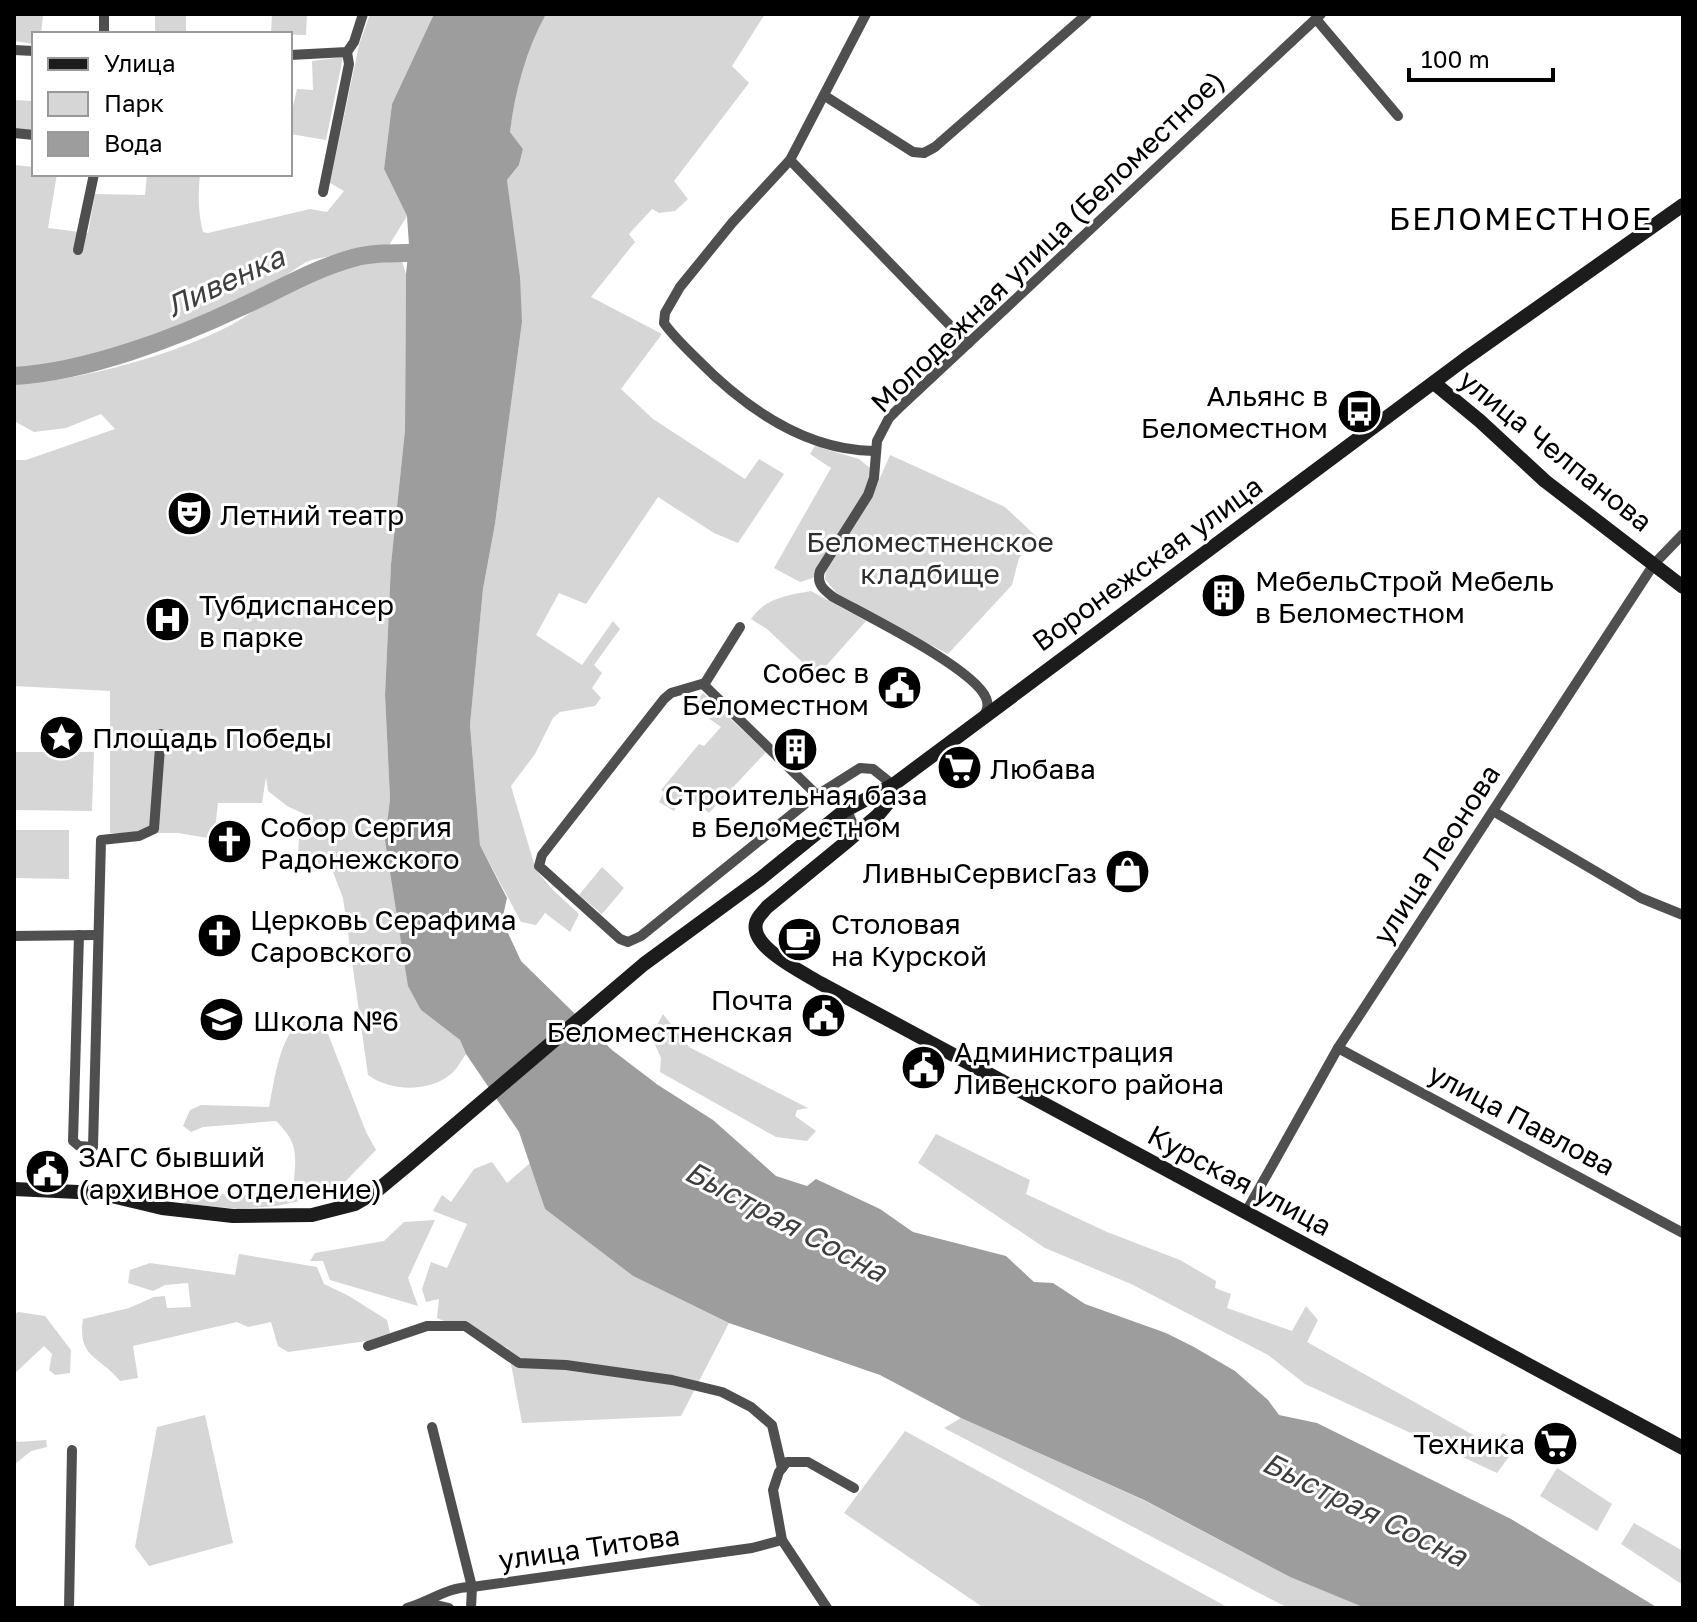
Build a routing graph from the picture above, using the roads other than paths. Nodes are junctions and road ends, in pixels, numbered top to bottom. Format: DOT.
graph roads {
  1 [pos="363,14"];
  2 [pos="866,14"];
  3 [pos="1087,14"];
  4 [pos="1319,17"];
  5 [pos="347,52"];
  6 [pos="292,55"];
  7 [pos="825,96"];
  8 [pos="1398,116"];
  9 [pos="790,160"];
  10 [pos="94,176"];
  11 [pos="323,192"];
  12 [pos="1683,205"];
  13 [pos="78,250"];
  14 [pos="968,344"];
  15 [pos="1434,383"];
  16 [pos="874,451"];
  17 [pos="1683,534"];
  18 [pos="1654,564"];
  19 [pos="1683,587"];
  20 [pos="740,627"];
  21 [pos="703,684"];
  22 [pos="984,716"];
  23 [pos="161,734"];
  24 [pos="893,785"];
  25 [pos="819,794"];
  26 [pos="844,811"];
  27 [pos="1493,811"];
  28 [pos="850,839"];
  29 [pos="1683,915"];
  30 [pos="79,935"];
  31 [pos="97,935"];
  32 [pos="14,936"];
  33 [pos="1338,1048"];
  34 [pos="14,1189"];
  35 [pos="1246,1212"];
  36 [pos="1683,1233"];
  37 [pos="368,1346"];
  38 [pos="432,1427"];
  39 [pos="1683,1448"];
  40 [pos="72,1450"];
  41 [pos="782,1468"];
  42 [pos="854,1488"];
  43 [pos="782,1540"];
  44 [pos="472,1587"];
  45 [pos="426,1603"];
  46 [pos="69,1608"];
  47 [pos="407,1608"];
  48 [pos="449,1608"];
  49 [pos="471,1608"];
  50 [pos="827,1608"];
  1 -- 5 [label="street"];
  2 -- 7 [label="street"];
  3 -- 7 [label="street"];
  4 -- 8 [label="street"];
  4 -- 14 [label="street, Молодежная улица (Беломестное)"];
  5 -- 6 [label="street"];
  5 -- 11 [label="street"];
  7 -- 9 [label="street"];
  9 -- 14 [label="street"];
  9 -- 16 [label="street"];
  10 -- 13 [label="street"];
  12 -- 15 [label="street, Воронежская улица"];
  14 -- 16 [label="street, Молодежная улица (Беломестное)"];
  15 -- 18 [label="street, улица Челпанова"];
  15 -- 22 [label="street, Воронежская улица"];
  16 -- 22 [label="street, Молодежная улица (Беломестное)"];
  17 -- 18 [label="street, улица Леонова"];
  18 -- 19 [label="street, улица Челпанова"];
  18 -- 27 [label="street, улица Леонова"];
  20 -- 21 [label="street"];
  21 -- 25 [label="street"];
  21 -- 25 [label="street"];
  22 -- 24 [label="street, Воронежская улица"];
  23 -- 31 [label="street"];
  24 -- 25 [label="street"];
  24 -- 26 [label="street, Воронежская улица"];
  24 -- 28 [label="street, Курская улица"];
  25 -- 26 [label="street"];
  26 -- 28 [label="street"];
  26 -- 34 [label="street, Воронежская улица"];
  27 -- 29 [label="street"];
  27 -- 33 [label="street, улица Леонова"];
  28 -- 35 [label="street, Курская улица"];
  30 -- 31 [label="street"];
  30 -- 31 [label="street"];
  30 -- 32 [label="street"];
  33 -- 35 [label="street, улица Леонова"];
  33 -- 36 [label="street, улица Павлова"];
  35 -- 39 [label="street, Курская улица"];
  37 -- 41 [label="street"];
  38 -- 44 [label="street"];
  40 -- 46 [label="street"];
  41 -- 42 [label="street"];
  41 -- 43 [label="street"];
  43 -- 44 [label="street, улица Титова"];
  43 -- 50 [label="street"];
  44 -- 45 [label="street, улица Титова"];
  44 -- 49 [label="street"];
  45 -- 47 [label="street, улица Титова"];
  45 -- 48 [label="street"];
}
